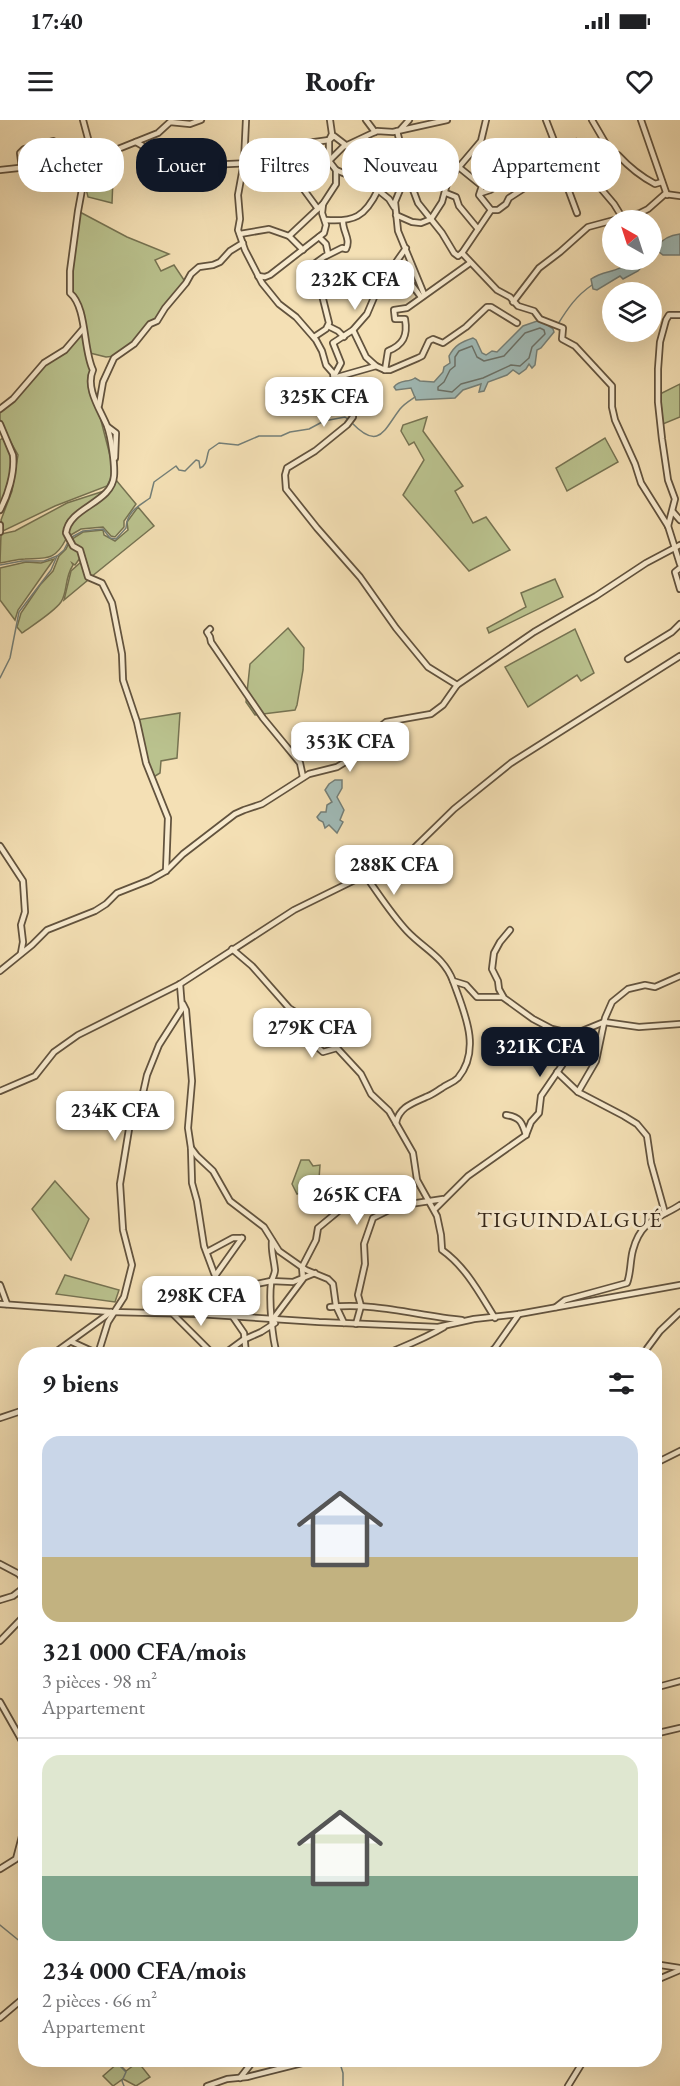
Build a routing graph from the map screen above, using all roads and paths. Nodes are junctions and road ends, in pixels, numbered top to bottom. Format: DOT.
graph roads {
  1 [pos="83,120"];
  2 [pos="201,120"];
  3 [pos="246,120"];
  4 [pos="330,120"];
  5 [pos="366,120"];
  6 [pos="410,120"];
  7 [pos="447,120"];
  8 [pos="486,120"];
  9 [pos="546,120"];
  10 [pos="592,120"];
  11 [pos="642,120"];
  12 [pos="399,131"];
  13 [pos="375,132"];
  14 [pos="146,138"];
  15 [pos="245,138"];
  16 [pos="330,138"];
  17 [pos="366,138"];
  18 [pos="400,138"];
  19 [pos="553,138"];
  20 [pos="603,138"];
  21 [pos="330,139"];
  22 [pos="136,142"];
  23 [pos="342,143"];
  24 [pos="124,147"];
  25 [pos="342,150"];
  26 [pos="621,158"];
  27 [pos="330,160"];
  28 [pos="330,162"];
  29 [pos="459,166"];
  30 [pos="459,168"];
  31 [pos="18,169"];
  32 [pos="336,170"];
  33 [pos="0,171"];
  34 [pos="342,172"];
  35 [pos="662,182"];
  36 [pos="239,190"];
  37 [pos="306,192"];
  38 [pos="377,192"];
  39 [pos="380,192"];
  40 [pos="399,192"];
  41 [pos="414,192"];
  42 [pos="484,192"];
  43 [pos="518,192"];
  44 [pos="569,192"];
  45 [pos="604,192"];
  46 [pos="446,193"];
  47 [pos="481,193"];
  48 [pos="667,195"];
  49 [pos="680,196"];
  50 [pos="323,204"];
  51 [pos="318,209"];
  52 [pos="491,210"];
  53 [pos="618,210"];
  54 [pos="645,210"];
  55 [pos="396,212"];
  56 [pos="577,213"];
  57 [pos="431,219"];
  58 [pos="326,220"];
  59 [pos="344,222"];
  60 [pos="602,223"];
  61 [pos="478,229"];
  62 [pos="240,234"];
  63 [pos="289,236"];
  64 [pos="319,237"];
  65 [pos="243,243"];
  66 [pos="406,248"];
  67 [pos="303,250"];
  68 [pos="462,253"];
  69 [pos="319,260"];
  70 [pos="470,263"];
  71 [pos="388,275"];
  72 [pos="258,276"];
  73 [pos="423,295"];
  74 [pos="513,302"];
  75 [pos="680,315"];
  76 [pos="517,323"];
  77 [pos="328,326"];
  78 [pos="83,329"];
  79 [pos="353,330"];
  80 [pos="314,337"];
  81 [pos="344,337"];
  82 [pos="333,344"];
  83 [pos="320,346"];
  84 [pos="375,366"];
  85 [pos="385,370"];
  86 [pos="334,377"];
  87 [pos="98,407"];
  88 [pos="0,409"];
  89 [pos="0,424"];
  90 [pos="106,425"];
  91 [pos="116,458"];
  92 [pos="0,510"];
  93 [pos="673,512"];
  94 [pos="680,520"];
  95 [pos="0,525"];
  96 [pos="668,526"];
  97 [pos="0,532"];
  98 [pos="678,546"];
  99 [pos="680,566"];
  100 [pos="680,589"];
  101 [pos="680,624"];
  102 [pos="210,629"];
  103 [pos="680,656"];
  104 [pos="628,659"];
  105 [pos="457,685"];
  106 [pos="303,777"];
  107 [pos="0,846"];
  108 [pos="166,871"];
  109 [pos="365,874"];
  110 [pos="510,930"];
  111 [pos="232,949"];
  112 [pos="21,953"];
  113 [pos="0,971"];
  114 [pos="680,976"];
  115 [pos="453,981"];
  116 [pos="180,984"];
  117 [pos="504,998"];
  118 [pos="183,1004"];
  119 [pos="604,1022"];
  120 [pos="680,1024"];
  121 [pos="582,1031"];
  122 [pos="557,1072"];
  123 [pos="0,1091"];
  124 [pos="578,1092"];
  125 [pos="506,1115"];
  126 [pos="396,1123"];
  127 [pos="526,1135"];
  128 [pos="191,1148"];
  129 [pos="353,1199"];
  130 [pos="443,1199"];
  131 [pos="430,1201"];
  132 [pos="680,1205"];
  133 [pos="435,1209"];
  134 [pos="665,1213"];
  135 [pos="272,1241"];
  136 [pos="207,1252"];
  137 [pos="302,1267"];
  138 [pos="315,1273"];
  139 [pos="215,1276"];
  140 [pos="303,1279"];
  141 [pos="271,1281"];
  142 [pos="0,1285"];
  143 [pos="680,1285"];
  144 [pos="0,1304"];
  145 [pos="7,1304"];
  146 [pos="336,1306"];
  147 [pos="361,1306"];
  148 [pos="330,1307"];
  149 [pos="556,1307"];
  150 [pos="231,1310"];
  151 [pos="113,1312"];
  152 [pos="680,1312"];
  153 [pos="173,1314"];
  154 [pos="519,1314"];
  155 [pos="233,1317"];
  156 [pos="495,1318"];
  157 [pos="468,1320"];
  158 [pos="273,1322"];
  159 [pos="344,1323"];
  160 [pos="356,1324"];
  161 [pos="446,1326"];
  162 [pos="243,1340"];
  163 [pos="72,1342"];
  164 [pos="64,1347"];
  165 [pos="83,1347"];
  166 [pos="100,1347"];
  167 [pos="206,1347"];
  168 [pos="234,1347"];
  169 [pos="244,1347"];
  170 [pos="275,1347"];
  171 [pos="402,1347"];
  172 [pos="496,1347"];
  173 [pos="648,1347"];
  174 [pos="18,1413"];
  175 [pos="0,1418"];
  176 [pos="680,1451"];
  177 [pos="662,1460"];
  178 [pos="0,1564"];
  179 [pos="18,1571"];
  180 [pos="18,1592"];
  181 [pos="0,1600"];
  182 [pos="18,1622"];
  183 [pos="0,1641"];
  184 [pos="680,1682"];
  185 [pos="662,1686"];
  186 [pos="0,1702"];
  187 [pos="680,1728"];
  188 [pos="662,1732"];
  189 [pos="18,1734"];
  190 [pos="18,1851"];
  191 [pos="0,1869"];
  192 [pos="662,1966"];
  193 [pos="680,1969"];
  194 [pos="662,1979"];
  195 [pos="18,2003"];
  196 [pos="0,2018"];
  197 [pos="250,2067"];
  198 [pos="281,2067"];
  199 [pos="580,2067"];
  200 [pos="240,2078"];
  201 [pos="207,2086"];
  202 [pos="568,2086"];
  1 -- 78 [label="street"];
  2 -- 14 [label="street"];
  3 -- 15 [label="street"];
  4 -- 16 [label="street"];
  5 -- 13 [label="street"];
  6 -- 12 [label="street"];
  7 -- 12 [label="street"];
  8 -- 29 [label="street"];
  9 -- 19 [label="street"];
  10 -- 20 [label="street"];
  11 -- 35 [label="street"];
  12 -- 13 [label="street"];
  12 -- 18 [label="street"];
  13 -- 17 [label="street"];
  21 -- 23 [label="street"];
  22 -- 24 [label="street"];
  25 -- 27 [label="street"];
  26 -- 35 [label="street"];
  28 -- 32 [label="street"];
  30 -- 47 [label="street"];
  31 -- 33 [label="street"];
  32 -- 34 [label="street"];
  32 -- 50 [label="street"];
  35 -- 48 [label="street"];
  36 -- 62 [label="street"];
  37 -- 51 [label="street"];
  38 -- 59 [label="street"];
  39 -- 55 [label="street"];
  40 -- 55 [label="street"];
  41 -- 57 [label="street"];
  42 -- 47 [label="street"];
  43 -- 52 [label="street"];
  44 -- 56 [label="street"];
  45 -- 53 [label="street"];
  46 -- 57 [label="street"];
  46 -- 61 [label="street"];
  47 -- 52 [label="street"];
  48 -- 49 [label="street"];
  48 -- 54 [label="street"];
  50 -- 51 [label="street"];
  50 -- 58 [label="street"];
  51 -- 63 [label="street"];
  52 -- 61 [label="street"];
  55 -- 57 [label="street"];
  55 -- 66 [label="street"];
  57 -- 68 [label="street"];
  58 -- 59 [label="street"];
  58 -- 64 [label="street"];
  59 -- 69 [label="street"];
  60 -- 74 [label="street"];
  61 -- 68 [label="street"];
  62 -- 63 [label="street"];
  62 -- 65 [label="street"];
  63 -- 67 [label="street"];
  64 -- 67 [label="street"];
  64 -- 69 [label="street"];
  65 -- 72 [label="street"];
  65 -- 87 [label="street"];
  66 -- 71 [label="street"];
  66 -- 73 [label="street"];
  67 -- 72 [label="street"];
  68 -- 70 [label="street"];
  69 -- 77 [label="street"];
  70 -- 73 [label="street"];
  70 -- 74 [label="street"];
  71 -- 73 [label="street"];
  71 -- 79 [label="street"];
  72 -- 80 [label="street"];
  73 -- 85 [label="street"];
  74 -- 96 [label="street"];
  75 -- 93 [label="street"];
  76 -- 85 [label="street"];
  77 -- 80 [label="street"];
  77 -- 81 [label="street"];
  78 -- 87 [label="street"];
  78 -- 88 [label="street"];
  79 -- 81 [label="street"];
  79 -- 84 [label="street"];
  80 -- 83 [label="street"];
  81 -- 82 [label="street"];
  82 -- 83 [label="street"];
  82 -- 86 [label="street"];
  83 -- 86 [label="street"];
  84 -- 85 [label="street"];
  84 -- 86 [label="street"];
  86 -- 105 [label="street"];
  87 -- 90 [label="street"];
  89 -- 92 [label="street"];
  90 -- 91 [label="street"];
  90 -- 108 [label="street"];
  93 -- 94 [label="street"];
  93 -- 96 [label="street"];
  95 -- 97 [label="street"];
  96 -- 98 [label="street"];
  98 -- 99 [label="street"];
  98 -- 105 [label="street"];
  99 -- 100 [label="street"];
  101 -- 104 [label="street"];
  102 -- 106 [label="street"];
  103 -- 109 [label="street"];
  105 -- 106 [label="street"];
  106 -- 108 [label="street"];
  107 -- 112 [label="street"];
  108 -- 112 [label="street"];
  109 -- 111 [label="street"];
  109 -- 115 [label="street"];
  110 -- 117 [label="street"];
  111 -- 116 [label="street"];
  111 -- 126 [label="street"];
  112 -- 113 [label="street"];
  114 -- 119 [label="street"];
  115 -- 117 [label="street"];
  115 -- 126 [label="street"];
  116 -- 118 [label="street"];
  116 -- 123 [label="street"];
  117 -- 121 [label="street"];
  118 -- 128 [label="street"];
  118 -- 151 [label="street"];
  119 -- 120 [label="street"];
  119 -- 121 [label="street"];
  119 -- 124 [label="street"];
  121 -- 122 [label="street"];
  122 -- 124 [label="street"];
  122 -- 127 [label="street"];
  124 -- 134 [label="street"];
  125 -- 127 [label="street"];
  126 -- 131 [label="street"];
  127 -- 130 [label="street"];
  128 -- 135 [label="street"];
  128 -- 136 [label="street"];
  129 -- 137 [label="street"];
  130 -- 131 [label="street"];
  130 -- 133 [label="street"];
  131 -- 133 [label="street"];
  131 -- 147 [label="street"];
  132 -- 134 [label="street"];
  133 -- 156 [label="street"];
  134 -- 149 [label="street"];
  135 -- 137 [label="street"];
  135 -- 141 [label="street"];
  136 -- 139 [label="street"];
  136 -- 139 [label="street"];
  137 -- 138 [label="street"];
  137 -- 140 [label="street"];
  138 -- 140 [label="street"];
  138 -- 146 [label="street"];
  139 -- 150 [label="street"];
  140 -- 141 [label="street"];
  140 -- 158 [label="street"];
  141 -- 150 [label="street"];
  141 -- 158 [label="street"];
  142 -- 145 [label="street"];
  143 -- 149 [label="street"];
  144 -- 145 [label="street"];
  145 -- 151 [label="street"];
  146 -- 147 [label="street"];
  146 -- 148 [label="street"];
  146 -- 159 [label="street"];
  147 -- 157 [label="street"];
  147 -- 160 [label="street"];
  149 -- 154 [label="street"];
  150 -- 155 [label="street"];
  151 -- 153 [label="street"];
  151 -- 163 [label="street"];
  151 -- 166 [label="street"];
  152 -- 173 [label="street"];
  153 -- 155 [label="street"];
  153 -- 167 [label="street"];
  154 -- 156 [label="street"];
  154 -- 172 [label="street"];
  155 -- 158 [label="street"];
  155 -- 162 [label="street"];
  156 -- 157 [label="street"];
  157 -- 161 [label="street"];
  158 -- 159 [label="street"];
  158 -- 162 [label="street"];
  158 -- 170 [label="street"];
  159 -- 160 [label="street"];
  160 -- 161 [label="street"];
  161 -- 171 [label="street"];
  162 -- 168 [label="street"];
  162 -- 169 [label="street"];
  163 -- 164 [label="street"];
  163 -- 165 [label="street"];
  174 -- 175 [label="street"];
  176 -- 177 [label="street"];
  178 -- 179 [label="street"];
  180 -- 181 [label="street"];
  182 -- 183 [label="street"];
  184 -- 185 [label="street"];
  186 -- 189 [label="street"];
  187 -- 188 [label="street"];
  190 -- 191 [label="street"];
  192 -- 193 [label="street"];
  193 -- 194 [label="street"];
  195 -- 196 [label="street"];
  197 -- 200 [label="street"];
  198 -- 200 [label="street"];
  199 -- 202 [label="street"];
  200 -- 201 [label="street"];
}
